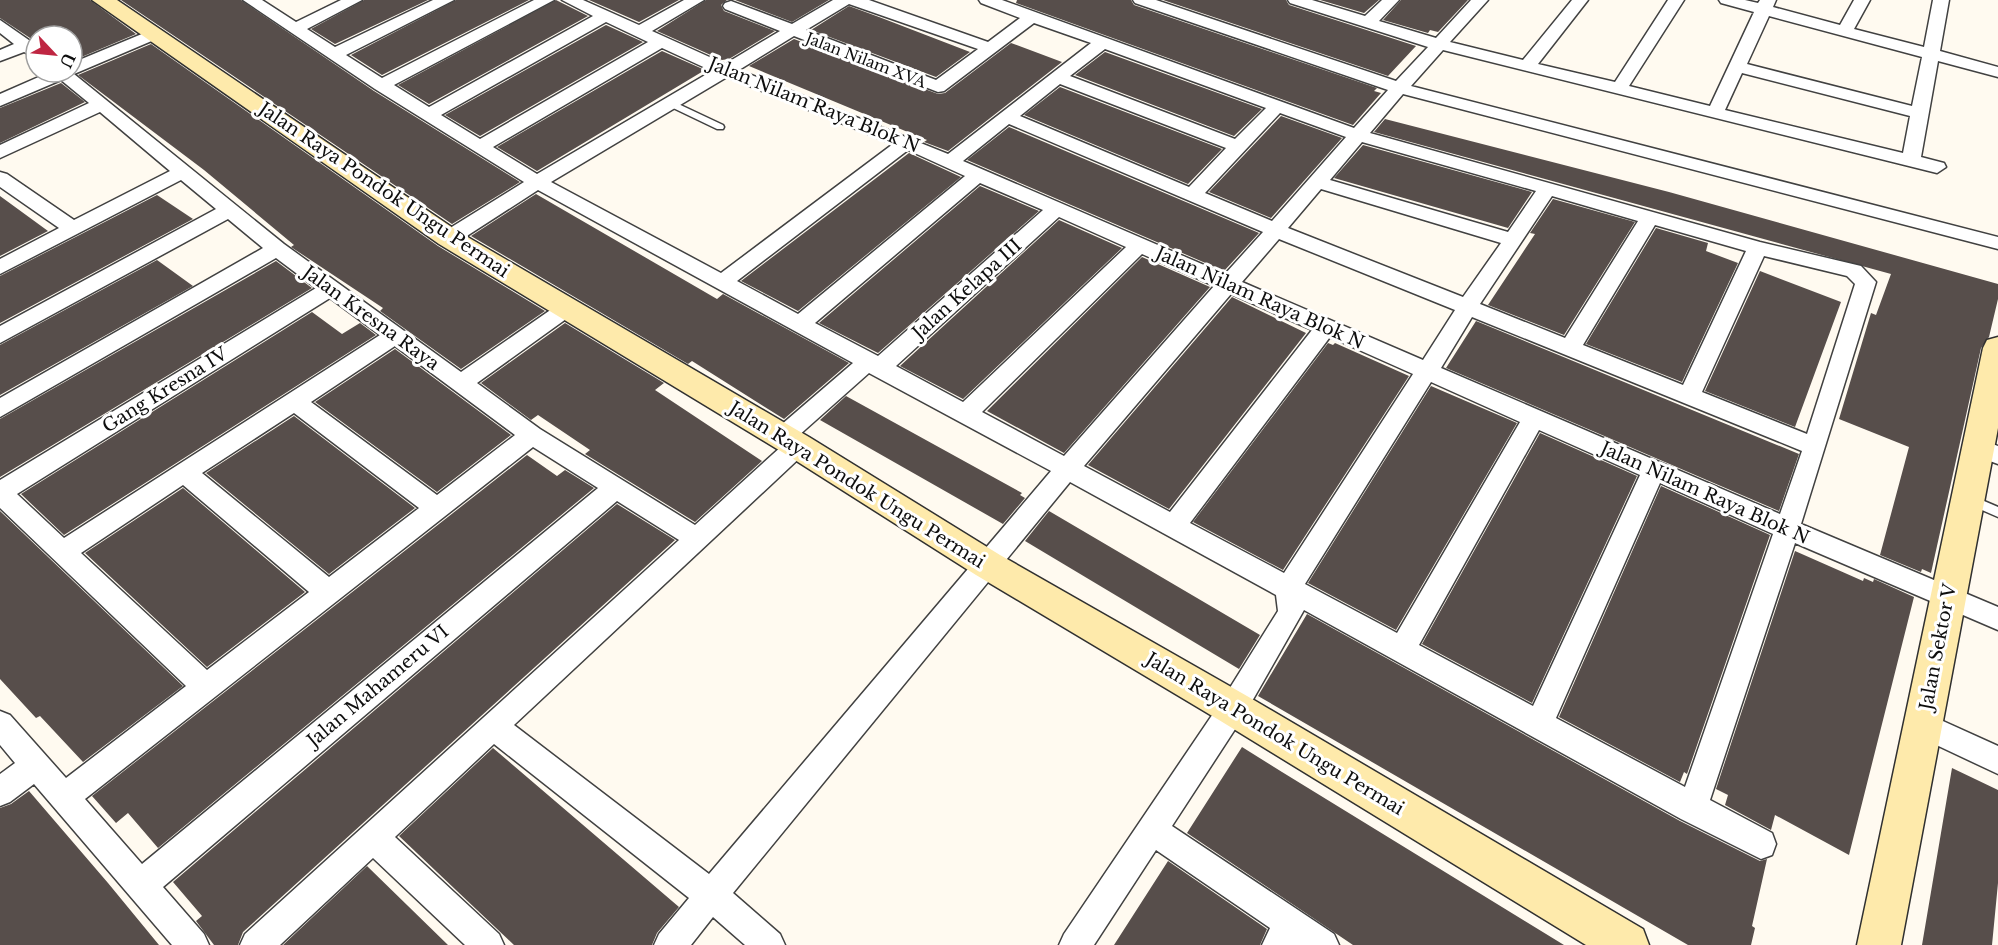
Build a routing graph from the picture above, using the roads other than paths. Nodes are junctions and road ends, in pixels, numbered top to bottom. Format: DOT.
graph roads {
  1 [pos="103,0"];
  2 [pos="251,0"];
  3 [pos="354,0"];
  4 [pos="446,0"];
  5 [pos="546,0"];
  6 [pos="570,0"];
  7 [pos="696,0"];
  8 [pos="844,0"];
  9 [pos="854,0"];
  10 [pos="908,0"];
  11 [pos="987,0"];
  12 [pos="1142,0"];
  13 [pos="1296,0"];
  14 [pos="1391,0"];
  15 [pos="1480,0"];
  16 [pos="1580,0"];
  17 [pos="1676,0"];
  18 [pos="1727,0"];
  19 [pos="1862,0"];
  20 [pos="1941,0"];
  21 [pos="1765,5"];
  22 [pos="731,6"];
  23 [pos="890,13"];
  24 [pos="605,16"];
  25 [pos="1033,16"];
  26 [pos="1368,23"];
  27 [pos="0,25"];
  28 [pos="294,29"];
  29 [pos="794,31"];
  30 [pos="640,32"];
  31 [pos="1844,32"];
  32 [pos="155,34"];
  33 [pos="661,41"];
  34 [pos="1104,41"];
  35 [pos="24,44"];
  36 [pos="1437,45"];
  37 [pos="992,49"];
  38 [pos="24,51"];
  39 [pos="334,54"];
  40 [pos="1931,54"];
  41 [pos="0,56"];
  42 [pos="84,64"];
  43 [pos="1527,66"];
  44 [pos="1739,67"];
  45 [pos="727,71"];
  46 [pos="1998,72"];
  47 [pos="1058,77"];
  48 [pos="37,84"];
  49 [pos="76,84"];
  50 [pos="381,86"];
  51 [pos="1399,88"];
  52 [pos="1619,89"];
  53 [pos="0,101"];
  54 [pos="672,104"];
  55 [pos="100,105"];
  56 [pos="1277,106"];
  57 [pos="1715,113"];
  58 [pos="1920,113"];
  59 [pos="428,115"];
  60 [pos="1007,117"];
  61 [pos="720,127"];
  62 [pos="1357,135"];
  63 [pos="906,143"];
  64 [pos="1237,146"];
  65 [pos="479,147"];
  66 [pos="0,152"];
  67 [pos="1911,161"];
  68 [pos="950,162"];
  69 [pos="1937,167"];
  70 [pos="182,172"];
  71 [pos="979,174"];
  72 [pos="0,178"];
  73 [pos="537,182"];
  74 [pos="1317,182"];
  75 [pos="1547,189"];
  76 [pos="1193,194"];
  77 [pos="1056,208"];
  78 [pos="229,210"];
  79 [pos="1650,218"];
  80 [pos="73,228"];
  81 [pos="1276,230"];
  82 [pos="449,238"];
  83 [pos="1513,240"];
  84 [pos="1998,243"];
  85 [pos="1140,245"];
  86 [pos="1758,248"];
  87 [pos="277,249"];
  88 [pos="0,267"];
  89 [pos="721,283"];
  90 [pos="1228,284"];
  91 [pos="330,289"];
  92 [pos="1469,305"];
  93 [pos="566,309"];
  94 [pos="798,325"];
  95 [pos="1326,327"];
  96 [pos="0,335"];
  97 [pos="395,336"];
  98 [pos="1571,347"];
  99 [pos="1998,348"];
  100 [pos="873,366"];
  101 [pos="1428,372"];
  102 [pos="461,383"];
  103 [pos="1689,395"];
  104 [pos="294,401"];
  105 [pos="0,409"];
  106 [pos="964,415"];
  107 [pos="1534,418"];
  108 [pos="532,435"];
  109 [pos="790,442"];
  110 [pos="1815,447"];
  111 [pos="1989,452"];
  112 [pos="1066,470"];
  113 [pos="1654,470"];
  114 [pos="185,473"];
  115 [pos="615,488"];
  116 [pos="0,492"];
  117 [pos="1983,506"];
  118 [pos="437,508"];
  119 [pos="1172,528"];
  120 [pos="1787,529"];
  121 [pos="697,539"];
  122 [pos="62,552"];
  123 [pos="988,565"];
  124 [pos="1288,589"];
  125 [pos="328,592"];
  126 [pos="1948,599"];
  127 [pos="1998,619"];
  128 [pos="1401,651"];
  129 [pos="206,687"];
  130 [pos="1233,708"];
  131 [pos="0,724"];
  132 [pos="1923,725"];
  133 [pos="493,726"];
  134 [pos="1538,726"];
  135 [pos="1998,760"];
  136 [pos="36,765"];
  137 [pos="0,792"];
  138 [pos="64,797"];
  139 [pos="1692,809"];
  140 [pos="1152,830"];
  141 [pos="373,837"];
  142 [pos="1761,844"];
  143 [pos="141,885"];
  144 [pos="712,897"];
  145 [pos="1284,935"];
  146 [pos="193,945"];
  147 [pos="256,945"];
  148 [pos="488,945"];
  149 [pos="670,945"];
  150 [pos="769,945"];
  151 [pos="1075,945"];
  152 [pos="1323,945"];
  153 [pos="1627,945"];
  154 [pos="1879,945"];
  1 -- 32 [label="street, Jalan Raya Pondok Ungu Permai"];
  2 -- 28 [label="street"];
  3 -- 28 [label="street"];
  4 -- 39 [label="street"];
  5 -- 50 [label="street"];
  6 -- 24 [label="street, Jalan Nilam Raya Blok N"];
  7 -- 30 [label="street"];
  8 -- 29 [label="street"];
  9 -- 23 [label="street"];
  10 -- 23 [label="street"];
  11 -- 25 [label="street"];
  12 -- 51 [label="street"];
  13 -- 26 [label="street"];
  14 -- 26 [label="street"];
  15 -- 36 [label="street"];
  16 -- 43 [label="street"];
  17 -- 52 [label="street"];
  18 -- 21 [label="street"];
  19 -- 31 [label="street"];
  20 -- 40 [label="street"];
  21 -- 31 [label="street"];
  21 -- 44 [label="street"];
  22 -- 29 [label="street, Jalan Nilam XVA"];
  23 -- 37 [label="street"];
  24 -- 30 [label="street, Jalan Nilam Raya Blok N"];
  24 -- 59 [label="street"];
  25 -- 34 [label="street"];
  25 -- 37 [label="street"];
  26 -- 36 [label="street"];
  27 -- 35 [label="street"];
  28 -- 39 [label="street"];
  29 -- 37 [label="street, Jalan Nilam XVA"];
  29 -- 45 [label="street"];
  30 -- 33 [label="street, Jalan Nilam Raya Blok N"];
  31 -- 40 [label="street"];
  32 -- 42 [label="street"];
  32 -- 82 [label="street, Jalan Raya Pondok Ungu Permai"];
  33 -- 45 [label="street, Jalan Nilam Raya Blok N"];
  33 -- 65 [label="street"];
  34 -- 47 [label="street"];
  34 -- 56 [label="street"];
  36 -- 43 [label="street"];
  36 -- 51 [label="street"];
  38 -- 41 [label="street"];
  39 -- 50 [label="street"];
  40 -- 46 [label="street"];
  40 -- 58 [label="street"];
  43 -- 52 [label="street"];
  44 -- 57 [label="street"];
  44 -- 58 [label="street"];
  45 -- 54 [label="street"];
  45 -- 63 [label="street, Jalan Nilam Raya Blok N"];
  47 -- 60 [label="street"];
  47 -- 64 [label="street"];
  48 -- 53 [label="street"];
  49 -- 55 [label="street, Jalan Kresna Raya"];
  50 -- 59 [label="street"];
  51 -- 62 [label="street"];
  51 -- 84 [label="street"];
  52 -- 57 [label="street"];
  54 -- 61 [label="lane"];
  54 -- 73 [label="street"];
  55 -- 66 [label="street"];
  55 -- 70 [label="street, Jalan Kresna Raya"];
  56 -- 62 [label="street"];
  56 -- 64 [label="street"];
  57 -- 67 [label="street"];
  58 -- 67 [label="street"];
  59 -- 65 [label="street"];
  60 -- 68 [label="street"];
  60 -- 76 [label="street"];
  62 -- 74 [label="street"];
  62 -- 75 [label="street"];
  63 -- 68 [label="street, Jalan Nilam Raya Blok N"];
  63 -- 89 [label="street"];
  64 -- 76 [label="street"];
  65 -- 73 [label="street"];
  67 -- 69 [label="street"];
  68 -- 71 [label="street, Jalan Nilam Raya Blok N"];
  70 -- 78 [label="street, Jalan Kresna Raya"];
  70 -- 80 [label="street"];
  71 -- 77 [label="street, Jalan Nilam Raya Blok N"];
  71 -- 94 [label="street"];
  72 -- 80 [label="street"];
  73 -- 82 [label="street"];
  73 -- 89 [label="street"];
  74 -- 81 [label="street"];
  74 -- 83 [label="street"];
  75 -- 79 [label="street"];
  75 -- 83 [label="street"];
  76 -- 81 [label="street"];
  77 -- 85 [label="street, Jalan Nilam Raya Blok N"];
  77 -- 100 [label="street, Jalan Kelapa III"];
  78 -- 87 [label="street, Jalan Kresna Raya"];
  78 -- 96 [label="street"];
  79 -- 86 [label="street"];
  79 -- 98 [label="street"];
  80 -- 88 [label="street"];
  81 -- 90 [label="street"];
  81 -- 92 [label="street"];
  82 -- 93 [label="street, Jalan Raya Pondok Ungu Permai"];
  83 -- 92 [label="street"];
  85 -- 90 [label="street, Jalan Nilam Raya Blok N"];
  85 -- 106 [label="street"];
  86 -- 103 [label="street"];
  86 -- 110 [label="street"];
  87 -- 91 [label="street, Jalan Kresna Raya"];
  87 -- 105 [label="street"];
  89 -- 94 [label="street"];
  90 -- 95 [label="street, Jalan Nilam Raya Blok N"];
  90 -- 112 [label="street"];
  91 -- 97 [label="street, Jalan Kresna Raya"];
  91 -- 116 [label="street, Gang Kresna IV"];
  92 -- 98 [label="street"];
  92 -- 101 [label="street"];
  93 -- 102 [label="street"];
  93 -- 109 [label="street, Jalan Raya Pondok Ungu Permai"];
  94 -- 100 [label="street"];
  95 -- 101 [label="street, Jalan Nilam Raya Blok N"];
  95 -- 119 [label="street"];
  97 -- 102 [label="street, Jalan Kresna Raya"];
  97 -- 104 [label="street"];
  98 -- 103 [label="street"];
  99 -- 111 [label="street, Jalan Sektor V"];
  100 -- 106 [label="street"];
  100 -- 109 [label="street, Jalan Kelapa III"];
  101 -- 107 [label="street, Jalan Nilam Raya Blok N"];
  101 -- 124 [label="street"];
  102 -- 108 [label="street, Jalan Kresna Raya"];
  103 -- 110 [label="street"];
  104 -- 114 [label="street"];
  104 -- 118 [label="street"];
  106 -- 112 [label="street"];
  107 -- 113 [label="street, Jalan Nilam Raya Blok N"];
  107 -- 128 [label="street"];
  108 -- 115 [label="street, Jalan Kresna Raya"];
  108 -- 118 [label="street"];
  109 -- 121 [label="street, Jalan Kelapa III"];
  109 -- 123 [label="street, Jalan Raya Pondok Ungu Permai"];
  110 -- 120 [label="street"];
  111 -- 117 [label="street, Jalan Sektor V"];
  112 -- 119 [label="street"];
  112 -- 123 [label="street"];
  113 -- 120 [label="street, Jalan Nilam Raya Blok N"];
  113 -- 134 [label="street"];
  114 -- 122 [label="street"];
  114 -- 125 [label="street"];
  115 -- 121 [label="street, Jalan Kresna Raya"];
  115 -- 143 [label="street, Jalan Mahameru VI"];
  116 -- 122 [label="street"];
  117 -- 126 [label="street, Jalan Sektor V"];
  118 -- 125 [label="street"];
  119 -- 124 [label="street"];
  120 -- 126 [label="street, Jalan Nilam Raya Blok N"];
  120 -- 139 [label="street"];
  121 -- 133 [label="street, Jalan Kelapa III"];
  122 -- 129 [label="street"];
  123 -- 130 [label="street, Jalan Raya Pondok Ungu Permai"];
  123 -- 144 [label="street"];
  124 -- 128 [label="street"];
  124 -- 130 [label="street"];
  125 -- 129 [label="street"];
  126 -- 127 [label="street, Jalan Nilam Raya Blok N"];
  126 -- 132 [label="street, Jalan Sektor V"];
  128 -- 134 [label="street"];
  129 -- 138 [label="street"];
  130 -- 140 [label="street"];
  130 -- 153 [label="street, Jalan Raya Pondok Ungu Permai"];
  131 -- 136 [label="street"];
  132 -- 135 [label="street"];
  132 -- 154 [label="street, Jalan Sektor V"];
  133 -- 141 [label="street, Jalan Kelapa III"];
  133 -- 144 [label="street"];
  134 -- 139 [label="street"];
  136 -- 137 [label="street"];
  136 -- 138 [label="street"];
  138 -- 143 [label="street"];
  139 -- 142 [label="street"];
  140 -- 145 [label="street"];
  140 -- 151 [label="street"];
  141 -- 147 [label="street, Jalan Kelapa III"];
  141 -- 148 [label="street"];
  143 -- 146 [label="street"];
  144 -- 149 [label="street"];
  144 -- 150 [label="street"];
  145 -- 152 [label="street"];
}
